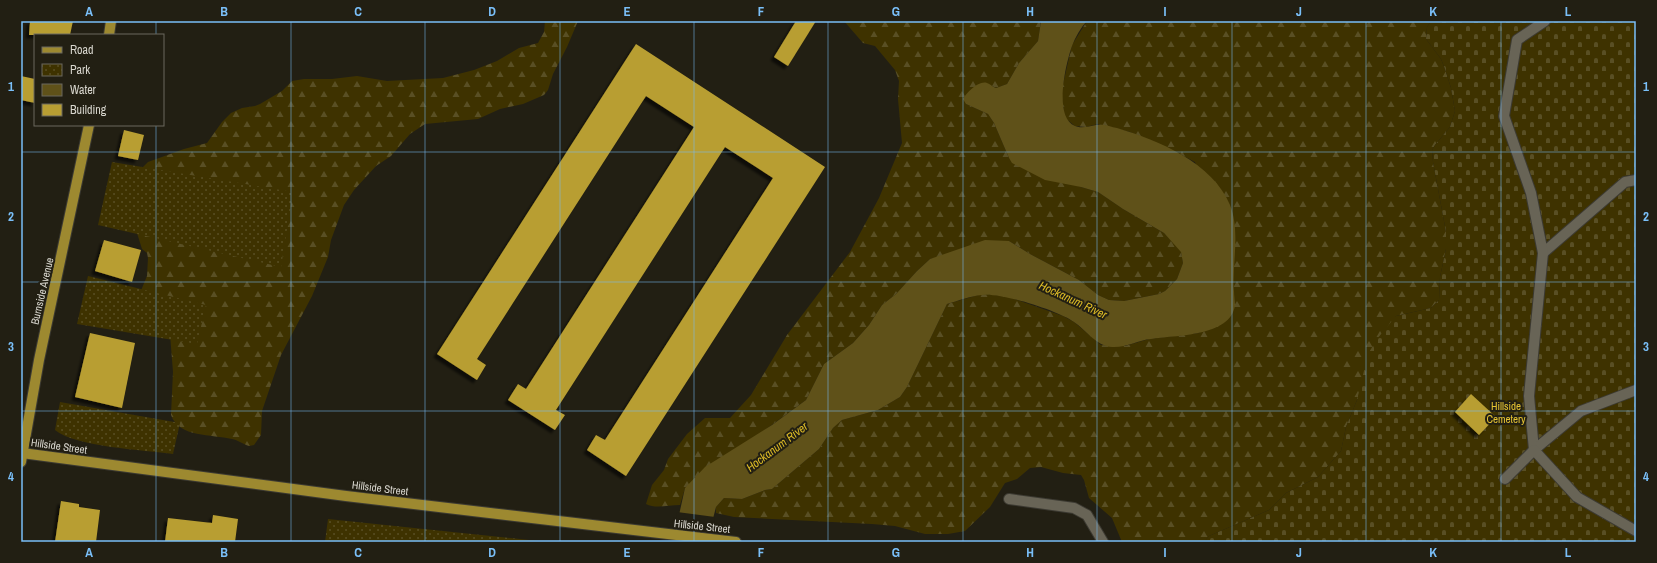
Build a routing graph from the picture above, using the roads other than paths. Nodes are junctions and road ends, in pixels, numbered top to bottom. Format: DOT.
graph roads {
  1 [pos="111,21"];
  2 [pos="1545,21"];
  3 [pos="108,34"];
  4 [pos="89,126"];
  5 [pos="1636,180"];
  6 [pos="1542,253"];
  7 [pos="1636,390"];
  8 [pos="1534,450"];
  9 [pos="22,457"];
  10 [pos="1505,479"];
  11 [pos="1009,499"];
  12 [pos="1636,531"];
  13 [pos="736,542"];
  14 [pos="1103,542"];
  1 -- 3 [label="main road"];
  2 -- 6 [label="lane"];
  4 -- 9 [label="main road, Burnside Avenue"];
  5 -- 6 [label="lane"];
  6 -- 8 [label="lane"];
  7 -- 8 [label="lane"];
  8 -- 10 [label="lane"];
  8 -- 12 [label="lane"];
  9 -- 13 [label="main road, Hillside Street"];
  11 -- 14 [label="lane"];
}
